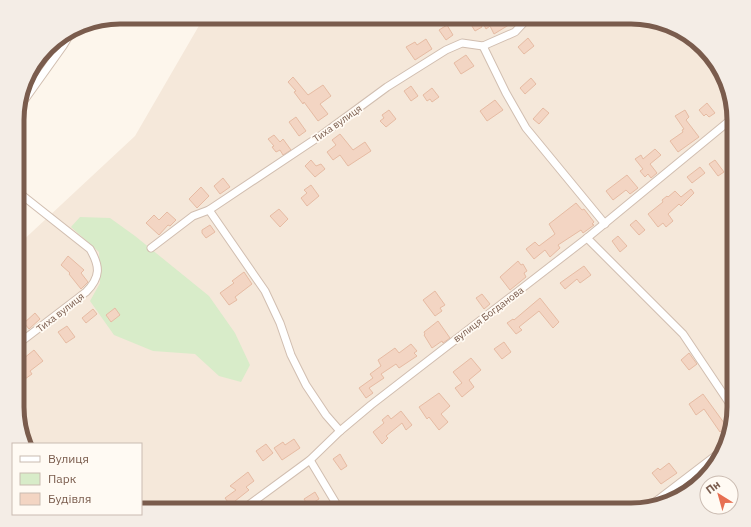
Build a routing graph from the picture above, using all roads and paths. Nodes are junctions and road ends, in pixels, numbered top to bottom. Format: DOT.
graph roads {
  1 [pos="522,24"];
  2 [pos="66,41"];
  3 [pos="483,46"];
  4 [pos="27,97"];
  5 [pos="727,123"];
  6 [pos="24,197"];
  7 [pos="208,210"];
  8 [pos="605,224"];
  9 [pos="587,238"];
  10 [pos="150,248"];
  11 [pos="24,339"];
  12 [pos="727,400"];
  13 [pos="340,431"];
  14 [pos="712,458"];
  15 [pos="310,460"];
  16 [pos="659,499"];
  17 [pos="252,503"];
  18 [pos="336,503"];
  1 -- 3 [label="street"];
  2 -- 4 [label="street"];
  3 -- 7 [label="street, Тиха вулиця"];
  3 -- 8 [label="street"];
  5 -- 8 [label="street, вулиця Богданова"];
  6 -- 11 [label="street, Тиха вулиця"];
  7 -- 10 [label="street, Тиха вулиця"];
  7 -- 13 [label="street"];
  8 -- 9 [label="street, вулиця Богданова"];
  9 -- 12 [label="street"];
  9 -- 13 [label="street, вулиця Богданова"];
  13 -- 15 [label="street, вулиця Богданова"];
  14 -- 16 [label="street"];
  15 -- 17 [label="street, вулиця Богданова"];
  15 -- 18 [label="street"];
}
